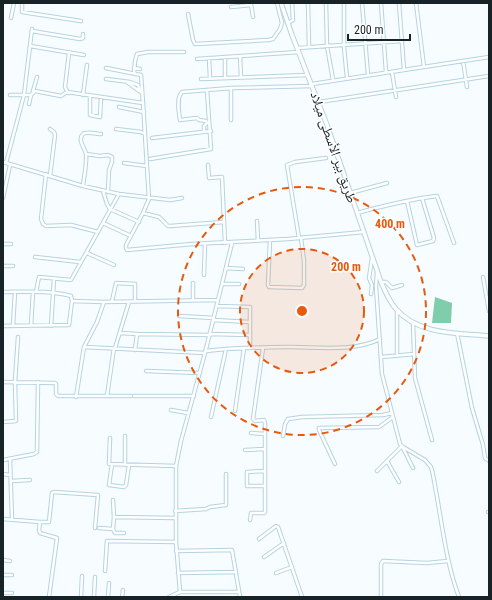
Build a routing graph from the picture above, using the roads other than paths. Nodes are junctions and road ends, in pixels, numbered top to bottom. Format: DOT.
graph roads {
  1 [pos="14,3"];
  2 [pos="22,3"];
  3 [pos="277,3"];
  4 [pos="281,3"];
  5 [pos="292,3"];
  6 [pos="308,3"];
  7 [pos="326,3"];
  8 [pos="344,3"];
  9 [pos="362,3"];
  10 [pos="381,3"];
  11 [pos="399,3"];
  12 [pos="416,3"];
  13 [pos="251,4"];
  14 [pos="231,6"];
  15 [pos="188,14"];
  16 [pos="253,17"];
  17 [pos="11,18"];
  18 [pos="81,21"];
  19 [pos="288,23"];
  20 [pos="83,34"];
  21 [pos="402,41"];
  22 [pos="384,42"];
  23 [pos="366,44"];
  24 [pos="344,45"];
  25 [pos="30,46"];
  26 [pos="327,46"];
  27 [pos="309,47"];
  28 [pos="298,50"];
  29 [pos="184,52"];
  30 [pos="69,53"];
  31 [pos="84,55"];
  32 [pos="240,56"];
  33 [pos="224,57"];
  34 [pos="489,57"];
  35 [pos="197,58"];
  36 [pos="209,58"];
  37 [pos="463,61"];
  38 [pos="87,66"];
  39 [pos="424,67"];
  40 [pos="106,68"];
  41 [pos="134,68"];
  42 [pos="140,69"];
  43 [pos="404,70"];
  44 [pos="392,72"];
  45 [pos="134,73"];
  46 [pos="386,73"];
  47 [pos="308,75"];
  48 [pos="368,75"];
  49 [pos="489,76"];
  50 [pos="37,77"];
  51 [pos="210,78"];
  52 [pos="225,78"];
  53 [pos="240,78"];
  54 [pos="347,78"];
  55 [pos="106,79"];
  56 [pos="201,79"];
  57 [pos="465,79"];
  58 [pos="333,80"];
  59 [pos="312,85"];
  60 [pos="466,87"];
  61 [pos="231,88"];
  62 [pos="207,90"];
  63 [pos="395,90"];
  64 [pos="33,91"];
  65 [pos="68,92"];
  66 [pos="141,92"];
  67 [pos="10,95"];
  68 [pos="24,95"];
  69 [pos="31,95"];
  70 [pos="82,95"];
  71 [pos="90,95"];
  72 [pos="101,96"];
  73 [pos="396,97"];
  74 [pos="319,102"];
  75 [pos="143,103"];
  76 [pos="29,104"];
  77 [pos="119,107"];
  78 [pos="144,112"];
  79 [pos="231,120"];
  80 [pos="50,129"];
  81 [pos="116,129"];
  82 [pos="210,131"];
  83 [pos="204,132"];
  84 [pos="101,134"];
  85 [pos="145,134"];
  86 [pos="152,138"];
  87 [pos="86,154"];
  88 [pos="326,158"];
  89 [pos="150,159"];
  90 [pos="5,162"];
  91 [pos="124,163"];
  92 [pos="10,165"];
  93 [pos="208,165"];
  94 [pos="147,166"];
  95 [pos="46,174"];
  96 [pos="50,176"];
  97 [pos="387,183"];
  98 [pos="83,186"];
  99 [pos="103,191"];
  100 [pos="108,192"];
  101 [pos="350,192"];
  102 [pos="119,194"];
  103 [pos="3,198"];
  104 [pos="182,198"];
  105 [pos="422,198"];
  106 [pos="149,199"];
  107 [pos="407,201"];
  108 [pos="110,209"];
  109 [pos="143,213"];
  110 [pos="357,213"];
  111 [pos="257,221"];
  112 [pos="139,222"];
  113 [pos="224,222"];
  114 [pos="103,223"];
  115 [pos="98,232"];
  116 [pos="364,232"];
  117 [pos="131,236"];
  118 [pos="300,238"];
  119 [pos="270,240"];
  120 [pos="258,242"];
  121 [pos="225,243"];
  122 [pos="232,243"];
  123 [pos="454,243"];
  124 [pos="3,244"];
  125 [pos="12,244"];
  126 [pos="205,244"];
  127 [pos="87,253"];
  128 [pos="35,256"];
  129 [pos="373,258"];
  130 [pos="80,262"];
  131 [pos="114,265"];
  132 [pos="3,266"];
  133 [pos="14,266"];
  134 [pos="226,268"];
  135 [pos="243,269"];
  136 [pos="377,271"];
  137 [pos="204,275"];
  138 [pos="483,277"];
  139 [pos="54,279"];
  140 [pos="381,282"];
  141 [pos="193,283"];
  142 [pos="222,284"];
  143 [pos="239,284"];
  144 [pos="402,285"];
  145 [pos="3,292"];
  146 [pos="15,292"];
  147 [pos="35,292"];
  148 [pos="53,293"];
  149 [pos="371,294"];
  150 [pos="193,300"];
  151 [pos="218,300"];
  152 [pos="72,301"];
  153 [pos="112,301"];
  154 [pos="104,302"];
  155 [pos="129,302"];
  156 [pos="135,302"];
  157 [pos="217,306"];
  158 [pos="396,310"];
  159 [pos="489,310"];
  160 [pos="179,316"];
  161 [pos="213,319"];
  162 [pos="250,322"];
  163 [pos="413,323"];
  164 [pos="3,326"];
  165 [pos="13,326"];
  166 [pos="31,326"];
  167 [pos="51,326"];
  168 [pos="120,332"];
  169 [pos="457,333"];
  170 [pos="137,334"];
  171 [pos="210,335"];
  172 [pos="250,335"];
  173 [pos="489,336"];
  174 [pos="18,337"];
  175 [pos="380,339"];
  176 [pos="84,346"];
  177 [pos="115,348"];
  178 [pos="244,348"];
  179 [pos="250,348"];
  180 [pos="263,348"];
  181 [pos="226,349"];
  182 [pos="135,350"];
  183 [pos="206,352"];
  184 [pos="414,354"];
  185 [pos="397,356"];
  186 [pos="381,357"];
  187 [pos="146,371"];
  188 [pos="200,373"];
  189 [pos="3,382"];
  190 [pos="15,382"];
  191 [pos="38,382"];
  192 [pos="107,396"];
  193 [pos="194,396"];
  194 [pos="76,397"];
  195 [pos="171,410"];
  196 [pos="235,411"];
  197 [pos="188,413"];
  198 [pos="392,413"];
  199 [pos="211,417"];
  200 [pos="393,417"];
  201 [pos="3,422"];
  202 [pos="251,433"];
  203 [pos="265,434"];
  204 [pos="125,436"];
  205 [pos="283,436"];
  206 [pos="110,438"];
  207 [pos="432,440"];
  208 [pos="402,447"];
  209 [pos="244,450"];
  210 [pos="265,450"];
  211 [pos="3,460"];
  212 [pos="10,460"];
  213 [pos="387,461"];
  214 [pos="489,461"];
  215 [pos="112,464"];
  216 [pos="335,464"];
  217 [pos="127,465"];
  218 [pos="176,466"];
  219 [pos="413,468"];
  220 [pos="265,471"];
  221 [pos="377,471"];
  222 [pos="3,474"];
  223 [pos="226,474"];
  224 [pos="10,475"];
  225 [pos="30,480"];
  226 [pos="11,482"];
  227 [pos="399,482"];
  228 [pos="264,486"];
  229 [pos="113,500"];
  230 [pos="175,511"];
  231 [pos="114,517"];
  232 [pos="175,518"];
  233 [pos="3,519"];
  234 [pos="12,520"];
  235 [pos="250,520"];
  236 [pos="40,522"];
  237 [pos="95,528"];
  238 [pos="99,528"];
  239 [pos="113,528"];
  240 [pos="124,532"];
  241 [pos="259,539"];
  242 [pos="176,542"];
  243 [pos="284,543"];
  244 [pos="176,551"];
  245 [pos="264,557"];
  246 [pos="3,560"];
  247 [pos="10,561"];
  248 [pos="448,561"];
  249 [pos="292,567"];
  250 [pos="105,571"];
  251 [pos="236,572"];
  252 [pos="178,573"];
  253 [pos="276,573"];
  254 [pos="3,575"];
  255 [pos="12,575"];
  256 [pos="82,576"];
  257 [pos="95,577"];
  258 [pos="109,583"];
  259 [pos="123,590"];
  260 [pos="180,592"];
  261 [pos="238,592"];
  262 [pos="3,593"];
  263 [pos="12,593"];
  264 [pos="49,597"];
  265 [pos="81,597"];
  266 [pos="94,597"];
  267 [pos="108,597"];
  268 [pos="122,597"];
  269 [pos="169,597"];
  270 [pos="240,597"];
  271 [pos="302,597"];
  272 [pos="381,597"];
  273 [pos="459,597"];
  1 -- 17 [label="street"];
  2 -- 18 [label="street"];
  3 -- 15 [label="street"];
  4 -- 19 [label="main road, طريق بير الأسطى ميلاد"];
  5 -- 19 [label="street"];
  6 -- 27 [label="street"];
  7 -- 26 [label="street"];
  8 -- 24 [label="street"];
  9 -- 23 [label="street"];
  10 -- 22 [label="street"];
  11 -- 21 [label="street"];
  12 -- 39 [label="street"];
  13 -- 14 [label="street"];
  13 -- 16 [label="street"];
  19 -- 28 [label="main road, طريق بير الأسطى ميلاد"];
  20 -- 25 [label="street"];
  21 -- 22 [label="street"];
  21 -- 43 [label="street"];
  22 -- 23 [label="street"];
  22 -- 46 [label="street"];
  23 -- 24 [label="street"];
  23 -- 48 [label="street"];
  24 -- 26 [label="street"];
  24 -- 54 [label="street"];
  25 -- 30 [label="street"];
  25 -- 68 [label="street"];
  26 -- 27 [label="street"];
  26 -- 58 [label="street"];
  27 -- 28 [label="street"];
  28 -- 32 [label="street"];
  28 -- 47 [label="main road, طريق بير الأسطى ميلاد"];
  29 -- 41 [label="street"];
  30 -- 31 [label="street"];
  30 -- 65 [label="street"];
  32 -- 33 [label="street"];
  32 -- 53 [label="street"];
  33 -- 36 [label="street"];
  33 -- 52 [label="street"];
  34 -- 37 [label="street"];
  35 -- 36 [label="street"];
  36 -- 51 [label="street"];
  37 -- 39 [label="street"];
  37 -- 57 [label="street"];
  38 -- 70 [label="street"];
  39 -- 43 [label="street"];
  40 -- 45 [label="street"];
  41 -- 42 [label="street"];
  41 -- 45 [label="street"];
  43 -- 44 [label="street"];
  44 -- 46 [label="street"];
  44 -- 63 [label="street"];
  45 -- 66 [label="street"];
  46 -- 48 [label="street"];
  47 -- 53 [label="street"];
  47 -- 59 [label="main road, طريق بير الأسطى ميلاد"];
  48 -- 54 [label="street"];
  49 -- 57 [label="street"];
  50 -- 64 [label="street"];
  51 -- 52 [label="street"];
  51 -- 56 [label="street"];
  52 -- 53 [label="street"];
  54 -- 58 [label="street"];
  55 -- 66 [label="street"];
  57 -- 60 [label="street"];
  57 -- 63 [label="street"];
  58 -- 59 [label="street"];
  59 -- 61 [label="street"];
  59 -- 74 [label="main road, طريق بير الأسطى ميلاد"];
  61 -- 62 [label="street"];
  61 -- 79 [label="street"];
  62 -- 82 [label="street"];
  62 -- 83 [label="street"];
  63 -- 73 [label="street"];
  63 -- 74 [label="street"];
  64 -- 65 [label="street"];
  64 -- 69 [label="street"];
  65 -- 70 [label="street"];
  66 -- 75 [label="street"];
  67 -- 68 [label="street"];
  68 -- 69 [label="street"];
  68 -- 90 [label="street"];
  69 -- 76 [label="street"];
  70 -- 71 [label="street"];
  71 -- 72 [label="street"];
  71 -- 72 [label="street"];
  72 -- 75 [label="street"];
  74 -- 101 [label="main road, طريق بير الأسطى ميلاد"];
  75 -- 78 [label="street"];
  77 -- 78 [label="street"];
  78 -- 85 [label="street"];
  80 -- 96 [label="street"];
  81 -- 85 [label="street"];
  82 -- 83 [label="street"];
  82 -- 89 [label="street"];
  83 -- 86 [label="street"];
  84 -- 87 [label="street"];
  85 -- 94 [label="street"];
  87 -- 98 [label="street"];
  87 -- 100 [label="street"];
  88 -- 118 [label="street"];
  90 -- 92 [label="street"];
  91 -- 94 [label="street"];
  92 -- 95 [label="street"];
  92 -- 103 [label="street"];
  93 -- 113 [label="street"];
  94 -- 106 [label="street"];
  95 -- 96 [label="street"];
  95 -- 115 [label="street"];
  96 -- 98 [label="street"];
  97 -- 101 [label="street"];
  98 -- 99 [label="street"];
  99 -- 100 [label="street"];
  99 -- 108 [label="street"];
  100 -- 102 [label="street"];
  101 -- 110 [label="main road, طريق بير الأسطى ميلاد"];
  102 -- 106 [label="street"];
  102 -- 108 [label="street"];
  104 -- 106 [label="street"];
  105 -- 107 [label="street"];
  105 -- 107 [label="street"];
  105 -- 123 [label="street"];
  106 -- 109 [label="street"];
  107 -- 110 [label="street"];
  108 -- 112 [label="street"];
  108 -- 114 [label="street"];
  109 -- 112 [label="street"];
  109 -- 113 [label="street"];
  110 -- 116 [label="main road, طريق بير الأسطى ميلاد"];
  111 -- 120 [label="street"];
  112 -- 117 [label="street"];
  113 -- 121 [label="street"];
  114 -- 115 [label="street"];
  114 -- 117 [label="street"];
  115 -- 127 [label="street"];
  116 -- 118 [label="street"];
  116 -- 129 [label="main road, طريق بير الأسطى ميلاد"];
  117 -- 126 [label="street"];
  118 -- 119 [label="street"];
  118 -- 119 [label="street"];
  119 -- 120 [label="street"];
  120 -- 122 [label="street"];
  121 -- 122 [label="street"];
  121 -- 126 [label="street"];
  122 -- 134 [label="street"];
  124 -- 125 [label="street"];
  126 -- 137 [label="street"];
  127 -- 130 [label="street"];
  127 -- 131 [label="street"];
  128 -- 130 [label="street"];
  129 -- 136 [label="main road, طريق بير الأسطى ميلاد"];
  129 -- 149 [label="street"];
  130 -- 139 [label="street"];
  132 -- 133 [label="street"];
  134 -- 135 [label="street"];
  134 -- 142 [label="street"];
  136 -- 140 [label="main road, طريق بير الأسطى ميلاد"];
  136 -- 175 [label="street"];
  138 -- 159 [label="street"];
  139 -- 147 [label="street"];
  139 -- 148 [label="street"];
  140 -- 144 [label="street"];
  140 -- 158 [label="main road, طريق بير الأسطى ميلاد"];
  141 -- 150 [label="street"];
  142 -- 143 [label="street"];
  142 -- 151 [label="street"];
  145 -- 146 [label="street"];
  146 -- 147 [label="street"];
  146 -- 165 [label="street"];
  147 -- 148 [label="street"];
  147 -- 166 [label="street"];
  148 -- 152 [label="street"];
  148 -- 167 [label="street"];
  150 -- 151 [label="street"];
  150 -- 156 [label="street"];
  151 -- 157 [label="street"];
  152 -- 154 [label="street"];
  152 -- 167 [label="street"];
  153 -- 154 [label="street"];
  153 -- 155 [label="street"];
  153 -- 156 [label="street"];
  154 -- 176 [label="street"];
  155 -- 156 [label="street"];
  155 -- 168 [label="street"];
  157 -- 161 [label="street"];
  157 -- 162 [label="street"];
  158 -- 163 [label="main road, طريق بير الأسطى ميلاد"];
  158 -- 185 [label="street"];
  160 -- 161 [label="street"];
  161 -- 162 [label="street"];
  161 -- 171 [label="street"];
  162 -- 172 [label="street"];
  163 -- 169 [label="main road, طريق بير الأسطى ميلاد"];
  163 -- 184 [label="street"];
  164 -- 165 [label="street"];
  165 -- 166 [label="street"];
  166 -- 167 [label="street"];
  168 -- 170 [label="street"];
  168 -- 177 [label="street"];
  169 -- 173 [label="main road, طريق بير الأسطى ميلاد"];
  169 -- 214 [label="street"];
  170 -- 171 [label="street"];
  170 -- 182 [label="street"];
  171 -- 172 [label="street"];
  171 -- 183 [label="street"];
  172 -- 179 [label="street"];
  174 -- 190 [label="street"];
  175 -- 180 [label="street"];
  175 -- 186 [label="street"];
  176 -- 177 [label="street"];
  176 -- 194 [label="street"];
  177 -- 182 [label="street"];
  177 -- 192 [label="street"];
  178 -- 179 [label="street"];
  178 -- 181 [label="street"];
  178 -- 196 [label="street"];
  179 -- 180 [label="street"];
  180 -- 203 [label="street"];
  181 -- 183 [label="street"];
  181 -- 199 [label="street"];
  182 -- 183 [label="street"];
  183 -- 188 [label="street"];
  184 -- 185 [label="street"];
  184 -- 207 [label="street"];
  185 -- 186 [label="street"];
  186 -- 198 [label="street"];
  187 -- 188 [label="street"];
  188 -- 193 [label="street"];
  189 -- 190 [label="street"];
  190 -- 191 [label="street"];
  190 -- 201 [label="street"];
  191 -- 194 [label="street"];
  191 -- 212 [label="street"];
  192 -- 193 [label="street"];
  192 -- 194 [label="street"];
  193 -- 197 [label="street"];
  195 -- 197 [label="street"];
  197 -- 218 [label="street"];
  198 -- 200 [label="street"];
  198 -- 205 [label="street"];
  200 -- 208 [label="street"];
  200 -- 216 [label="street"];
  202 -- 203 [label="street"];
  203 -- 210 [label="street"];
  204 -- 217 [label="street"];
  206 -- 215 [label="street"];
  208 -- 213 [label="street"];
  208 -- 219 [label="street"];
  208 -- 248 [label="street"];
  209 -- 210 [label="street"];
  210 -- 220 [label="street"];
  211 -- 212 [label="street"];
  212 -- 224 [label="street"];
  213 -- 221 [label="street"];
  213 -- 227 [label="street"];
  215 -- 217 [label="street"];
  215 -- 217 [label="street"];
  217 -- 218 [label="street"];
  218 -- 230 [label="street"];
  220 -- 228 [label="street"];
  220 -- 228 [label="street"];
  222 -- 224 [label="street"];
  223 -- 230 [label="street"];
  224 -- 226 [label="street"];
  225 -- 226 [label="street"];
  226 -- 234 [label="street"];
  228 -- 235 [label="street"];
  229 -- 231 [label="street"];
  230 -- 232 [label="street"];
  231 -- 232 [label="street"];
  231 -- 239 [label="street"];
  232 -- 242 [label="street"];
  233 -- 234 [label="street"];
  234 -- 236 [label="street"];
  236 -- 237 [label="street"];
  236 -- 264 [label="street"];
  238 -- 239 [label="street"];
  239 -- 240 [label="street"];
  241 -- 243 [label="street"];
  242 -- 244 [label="street"];
  242 -- 250 [label="street"];
  243 -- 245 [label="street"];
  243 -- 249 [label="street"];
  244 -- 251 [label="street"];
  244 -- 252 [label="street"];
  246 -- 247 [label="street"];
  248 -- 272 [label="street"];
  248 -- 273 [label="street"];
  249 -- 253 [label="street"];
  249 -- 271 [label="street"];
  251 -- 252 [label="street"];
  251 -- 261 [label="street"];
  252 -- 260 [label="street"];
  254 -- 255 [label="street"];
  256 -- 265 [label="street"];
  257 -- 266 [label="street"];
  258 -- 267 [label="street"];
  259 -- 268 [label="street"];
  260 -- 261 [label="street"];
  260 -- 269 [label="street"];
  261 -- 270 [label="street"];
  262 -- 263 [label="street"];
}
